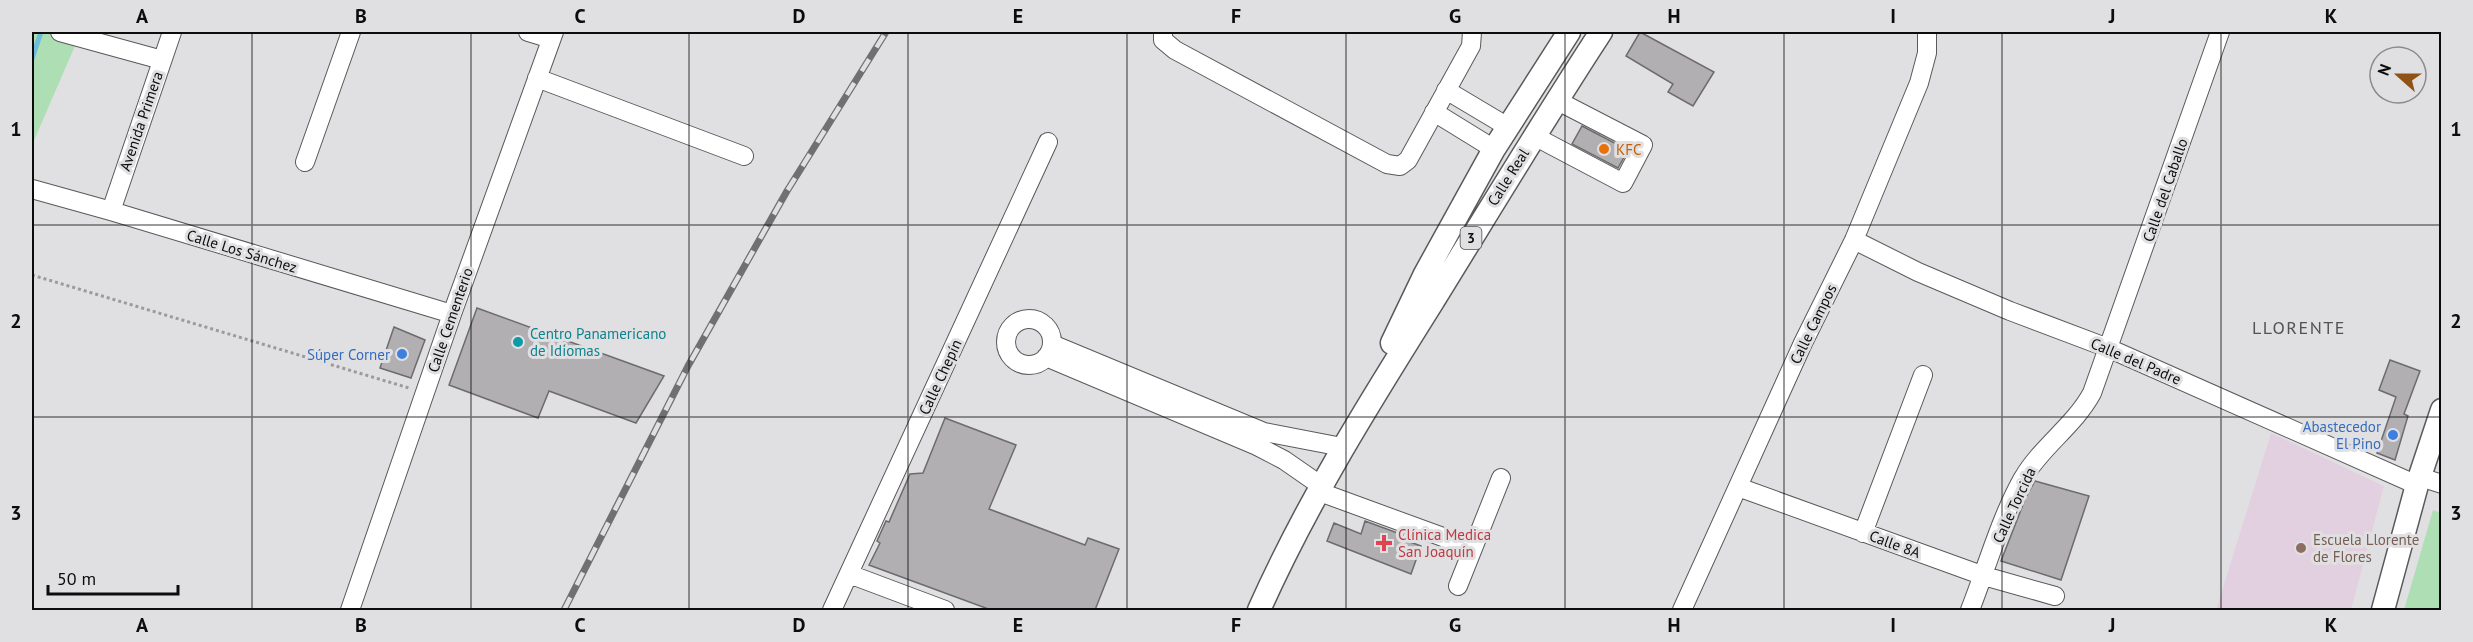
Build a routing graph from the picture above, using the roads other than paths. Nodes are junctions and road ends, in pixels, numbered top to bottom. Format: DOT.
graph roads {
  1 [pos="64,32"];
  2 [pos="172,32"];
  3 [pos="351,32"];
  4 [pos="528,32"];
  5 [pos="1163,32"];
  6 [pos="1472,32"];
  7 [pos="1569,32"];
  8 [pos="1601,32"];
  9 [pos="1927,32"];
  10 [pos="2220,32"];
  11 [pos="553,35"];
  12 [pos="162,60"];
  13 [pos="537,78"];
  14 [pos="1446,90"];
  15 [pos="1557,100"];
  16 [pos="1434,112"];
  17 [pos="1508,127"];
  18 [pos="1534,136"];
  19 [pos="1048,142"];
  20 [pos="1494,149"];
  21 [pos="744,156"];
  22 [pos="305,162"];
  23 [pos="32,189"];
  24 [pos="111,211"];
  25 [pos="1854,240"];
  26 [pos="452,314"];
  27 [pos="2108,348"];
  28 [pos="1049,350"];
  29 [pos="1923,375"];
  30 [pos="2442,410"];
  31 [pos="1261,439"];
  32 [pos="1342,447"];
  33 [pos="1501,478"];
  34 [pos="2419,481"];
  35 [pos="2442,484"];
  36 [pos="1738,487"];
  37 [pos="1319,488"];
  38 [pos="1863,533"];
  39 [pos="1473,548"];
  40 [pos="849,574"];
  41 [pos="1984,576"];
  42 [pos="1458,586"];
  43 [pos="2055,596"];
  44 [pos="350,610"];
  45 [pos="832,610"];
  46 [pos="945,610"];
  47 [pos="1259,610"];
  48 [pos="1682,610"];
  49 [pos="1970,610"];
  50 [pos="2383,610"];
  1 -- 12 [label="street"];
  2 -- 12 [label="street, Avenida Primera"];
  3 -- 22 [label="street"];
  4 -- 11 [label="street"];
  5 -- 16 [label="street"];
  6 -- 14 [label="street"];
  7 -- 17 [label="main road, Calle Real / 3"];
  8 -- 15 [label="main road, Calle Real / 3"];
  9 -- 25 [label="street, Calle Campos"];
  10 -- 27 [label="street, Calle del Caballo"];
  11 -- 13 [label="street, Calle Cementerio"];
  12 -- 24 [label="street, Avenida Primera"];
  13 -- 21 [label="street"];
  13 -- 26 [label="street, Calle Cementerio"];
  14 -- 16 [label="street"];
  14 -- 17 [label="street"];
  15 -- 18 [label="main road, Calle Real / 3"];
  15 -- 18 [label="street"];
  16 -- 20 [label="street"];
  17 -- 20 [label="main road, Calle Real / 3"];
  18 -- 32 [label="main road, Calle Real / 3"];
  19 -- 40 [label="street, Calle Chepín"];
  20 -- 32 [label="main road, Calle Real / 3"];
  23 -- 24 [label="street, Calle Los Sánchez"];
  24 -- 26 [label="street, Calle Los Sánchez"];
  25 -- 27 [label="street, Calle del Padre"];
  25 -- 36 [label="street, Calle Campos"];
  26 -- 44 [label="street, Calle Cementerio"];
  27 -- 34 [label="street, Calle del Padre"];
  27 -- 41 [label="street, Calle Torcida"];
  28 -- 31 [label="street"];
  29 -- 38 [label="street"];
  30 -- 34 [label="main road"];
  31 -- 32 [label="street"];
  31 -- 37 [label="street"];
  32 -- 37 [label="main road, Calle Real / 3"];
  33 -- 39 [label="street"];
  34 -- 35 [label="street, Calle del Padre"];
  34 -- 50 [label="main road"];
  36 -- 38 [label="street, Calle 8A"];
  36 -- 48 [label="street, Calle Campos"];
  37 -- 39 [label="street"];
  37 -- 47 [label="main road, Calle Real / 3"];
  38 -- 41 [label="street, Calle 8A"];
  39 -- 42 [label="street"];
  40 -- 45 [label="street, Calle Chepín"];
  40 -- 46 [label="street"];
  41 -- 43 [label="street, Calle 8A"];
  41 -- 49 [label="street, Calle Torcida"];
}
